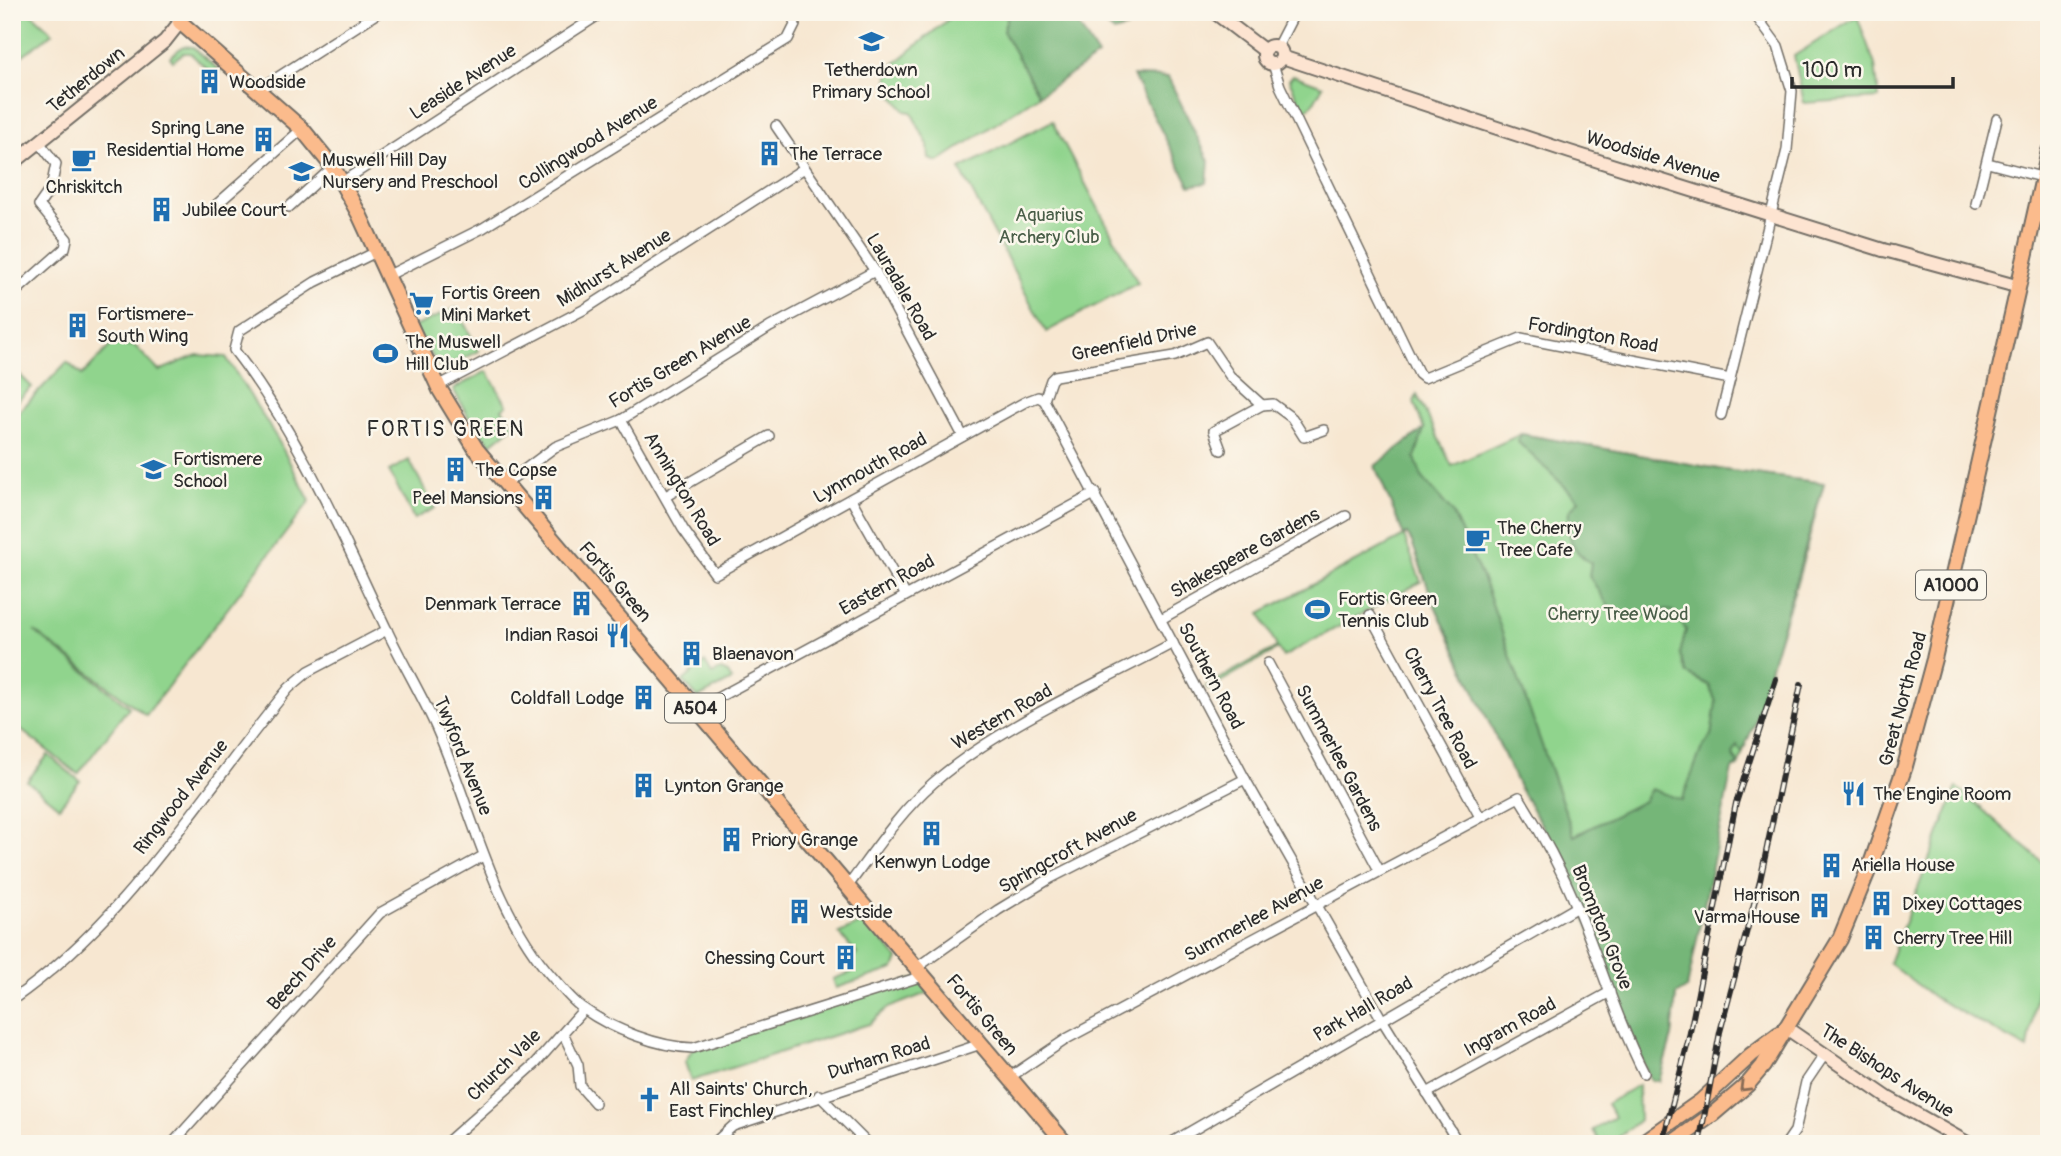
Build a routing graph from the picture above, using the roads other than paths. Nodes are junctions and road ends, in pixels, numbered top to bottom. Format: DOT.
graph roads {
  1 [pos="379,12"];
  2 [pos="603,12"];
  3 [pos="792,12"];
  4 [pos="1214,12"];
  5 [pos="1295,12"];
  6 [pos="1753,12"];
  7 [pos="177,16"];
  8 [pos="1274,55"];
  9 [pos="258,90"];
  10 [pos="1997,119"];
  11 [pos="776,126"];
  12 [pos="302,129"];
  13 [pos="39,142"];
  14 [pos="2049,151"];
  15 [pos="1987,163"];
  16 [pos="12,164"];
  17 [pos="333,167"];
  18 [pos="803,169"];
  19 [pos="2041,177"];
  20 [pos="342,182"];
  21 [pos="1976,204"];
  22 [pos="215,206"];
  23 [pos="289,207"];
  24 [pos="1770,212"];
  25 [pos="376,252"];
  26 [pos="875,271"];
  27 [pos="387,276"];
  28 [pos="2016,286"];
  29 [pos="12,295"];
  30 [pos="1730,379"];
  31 [pos="438,386"];
  32 [pos="1044,400"];
  33 [pos="1262,405"];
  34 [pos="1721,415"];
  35 [pos="621,420"];
  36 [pos="1324,430"];
  37 [pos="769,436"];
  38 [pos="963,436"];
  39 [pos="1221,450"];
  40 [pos="505,484"];
  41 [pos="1096,493"];
  42 [pos="666,496"];
  43 [pos="851,499"];
  44 [pos="1346,516"];
  45 [pos="715,574"];
  46 [pos="905,594"];
  47 [pos="1370,615"];
  48 [pos="1161,619"];
  49 [pos="387,630"];
  50 [pos="1173,643"];
  51 [pos="1268,663"];
  52 [pos="697,709"];
  53 [pos="1245,779"];
  54 [pos="1519,797"];
  55 [pos="1480,817"];
  56 [pos="483,856"];
  57 [pos="1379,870"];
  58 [pos="848,886"];
  59 [pos="1317,905"];
  60 [pos="1577,906"];
  61 [pos="920,972"];
  62 [pos="1610,992"];
  63 [pos="12,1000"];
  64 [pos="584,1009"];
  65 [pos="1381,1018"];
  66 [pos="1784,1029"];
  67 [pos="563,1033"];
  68 [pos="981,1044"];
  69 [pos="1825,1054"];
  70 [pos="1644,1073"];
  71 [pos="1010,1077"];
  72 [pos="1427,1093"];
  73 [pos="819,1095"];
  74 [pos="595,1103"];
  75 [pos="172,1144"];
  76 [pos="445,1144"];
  77 [pos="713,1144"];
  78 [pos="868,1144"];
  79 [pos="1066,1144"];
  80 [pos="1169,1144"];
  81 [pos="1459,1144"];
  82 [pos="1640,1144"];
  83 [pos="1671,1144"];
  84 [pos="1786,1144"];
  85 [pos="1969,1144"];
  1 -- 9 [label="street"];
  2 -- 20 [label="street, Leaside Avenue"];
  3 -- 27 [label="street, Collingwood Avenue"];
  4 -- 8 [label="street, Woodside Avenue"];
  5 -- 8 [label="street"];
  6 -- 24 [label="street"];
  7 -- 9 [label="main road, Fortis Green / A504"];
  7 -- 13 [label="street, Tetherdown"];
  8 -- 24 [label="street, Woodside Avenue"];
  8 -- 30 [label="street, Fordington Road"];
  9 -- 12 [label="main road, Fortis Green / A504"];
  10 -- 15 [label="street"];
  11 -- 18 [label="street, Lauradale Road"];
  12 -- 17 [label="main road, Fortis Green / A504"];
  12 -- 22 [label="street"];
  13 -- 16 [label="street, Tetherdown"];
  13 -- 29 [label="street"];
  14 -- 19 [label="main road, Great North Road / A1000"];
  15 -- 19 [label="street"];
  15 -- 21 [label="street"];
  17 -- 20 [label="main road, Fortis Green / A504"];
  17 -- 23 [label="street"];
  18 -- 26 [label="street, Lauradale Road"];
  18 -- 31 [label="street, Midhurst Avenue"];
  19 -- 28 [label="main road, Great North Road / A1000"];
  20 -- 25 [label="main road, Fortis Green / A504"];
  24 -- 28 [label="street, Woodside Avenue, bridge"];
  24 -- 30 [label="street"];
  25 -- 27 [label="main road, Fortis Green / A504"];
  25 -- 49 [label="street, Twyford Avenue"];
  26 -- 35 [label="street, Fortis Green Avenue"];
  26 -- 38 [label="street, Lauradale Road"];
  27 -- 31 [label="main road, Fortis Green / A504"];
  28 -- 66 [label="main road, Great North Road / A1000"];
  30 -- 34 [label="street"];
  31 -- 40 [label="main road, Fortis Green / A504"];
  32 -- 33 [label="street, Greenfield Drive"];
  32 -- 38 [label="street, Lynmouth Road"];
  32 -- 41 [label="street, Southern Road"];
  33 -- 36 [label="street, Greenfield Drive"];
  33 -- 39 [label="street"];
  35 -- 40 [label="street, Fortis Green Avenue"];
  35 -- 42 [label="street, Annington Road"];
  37 -- 42 [label="street"];
  38 -- 43 [label="street, Lynmouth Road"];
  40 -- 52 [label="main road, Fortis Green / A504"];
  41 -- 46 [label="street, Eastern Road"];
  41 -- 48 [label="street, Southern Road"];
  42 -- 45 [label="street, Annington Road"];
  43 -- 45 [label="street, Lynmouth Road"];
  43 -- 46 [label="street"];
  44 -- 48 [label="street, Shakespeare Gardens"];
  46 -- 52 [label="street, Eastern Road"];
  47 -- 55 [label="street, Cherry Tree Road"];
  48 -- 50 [label="street, Southern Road"];
  49 -- 56 [label="street, Twyford Avenue"];
  49 -- 63 [label="street, Ringwood Avenue"];
  50 -- 53 [label="street, Southern Road"];
  50 -- 58 [label="street, Western Road"];
  51 -- 57 [label="street, Summerlee Gardens"];
  52 -- 58 [label="main road, Fortis Green / A504"];
  53 -- 59 [label="street, Southern Road"];
  53 -- 61 [label="street, Springcroft Avenue"];
  54 -- 55 [label="street, Summerlee Avenue"];
  54 -- 60 [label="street, Brompton Grove"];
  55 -- 57 [label="street, Summerlee Avenue"];
  56 -- 64 [label="street, Twyford Avenue"];
  56 -- 75 [label="street, Beech Drive"];
  57 -- 59 [label="street, Summerlee Avenue"];
  58 -- 61 [label="main road, Fortis Green / A504"];
  59 -- 65 [label="street, Southern Road"];
  59 -- 71 [label="street, Summerlee Avenue"];
  60 -- 62 [label="street, Brompton Grove"];
  60 -- 65 [label="street, Park Hall Road"];
  61 -- 64 [label="street, Twyford Avenue"];
  61 -- 68 [label="main road, Fortis Green / A504"];
  62 -- 70 [label="street, Brompton Grove"];
  62 -- 72 [label="street, Ingram Road"];
  64 -- 67 [label="street, Church Vale"];
  65 -- 72 [label="street, Southern Road"];
  65 -- 80 [label="street, Park Hall Road"];
  66 -- 69 [label="street, The Bishops Avenue"];
  66 -- 82 [label="main road, Great North Road / A1000"];
  66 -- 83 [label="main road, Great North Road / A1000, one-way"];
  67 -- 74 [label="street"];
  67 -- 76 [label="street, Church Vale"];
  68 -- 71 [label="main road, Fortis Green / A504"];
  68 -- 73 [label="street, Durham Road"];
  69 -- 84 [label="street"];
  69 -- 85 [label="street, The Bishops Avenue"];
  71 -- 79 [label="main road, Fortis Green / A504"];
  72 -- 81 [label="street, Southern Road"];
  73 -- 77 [label="street, Durham Road"];
  73 -- 78 [label="street"];
}
